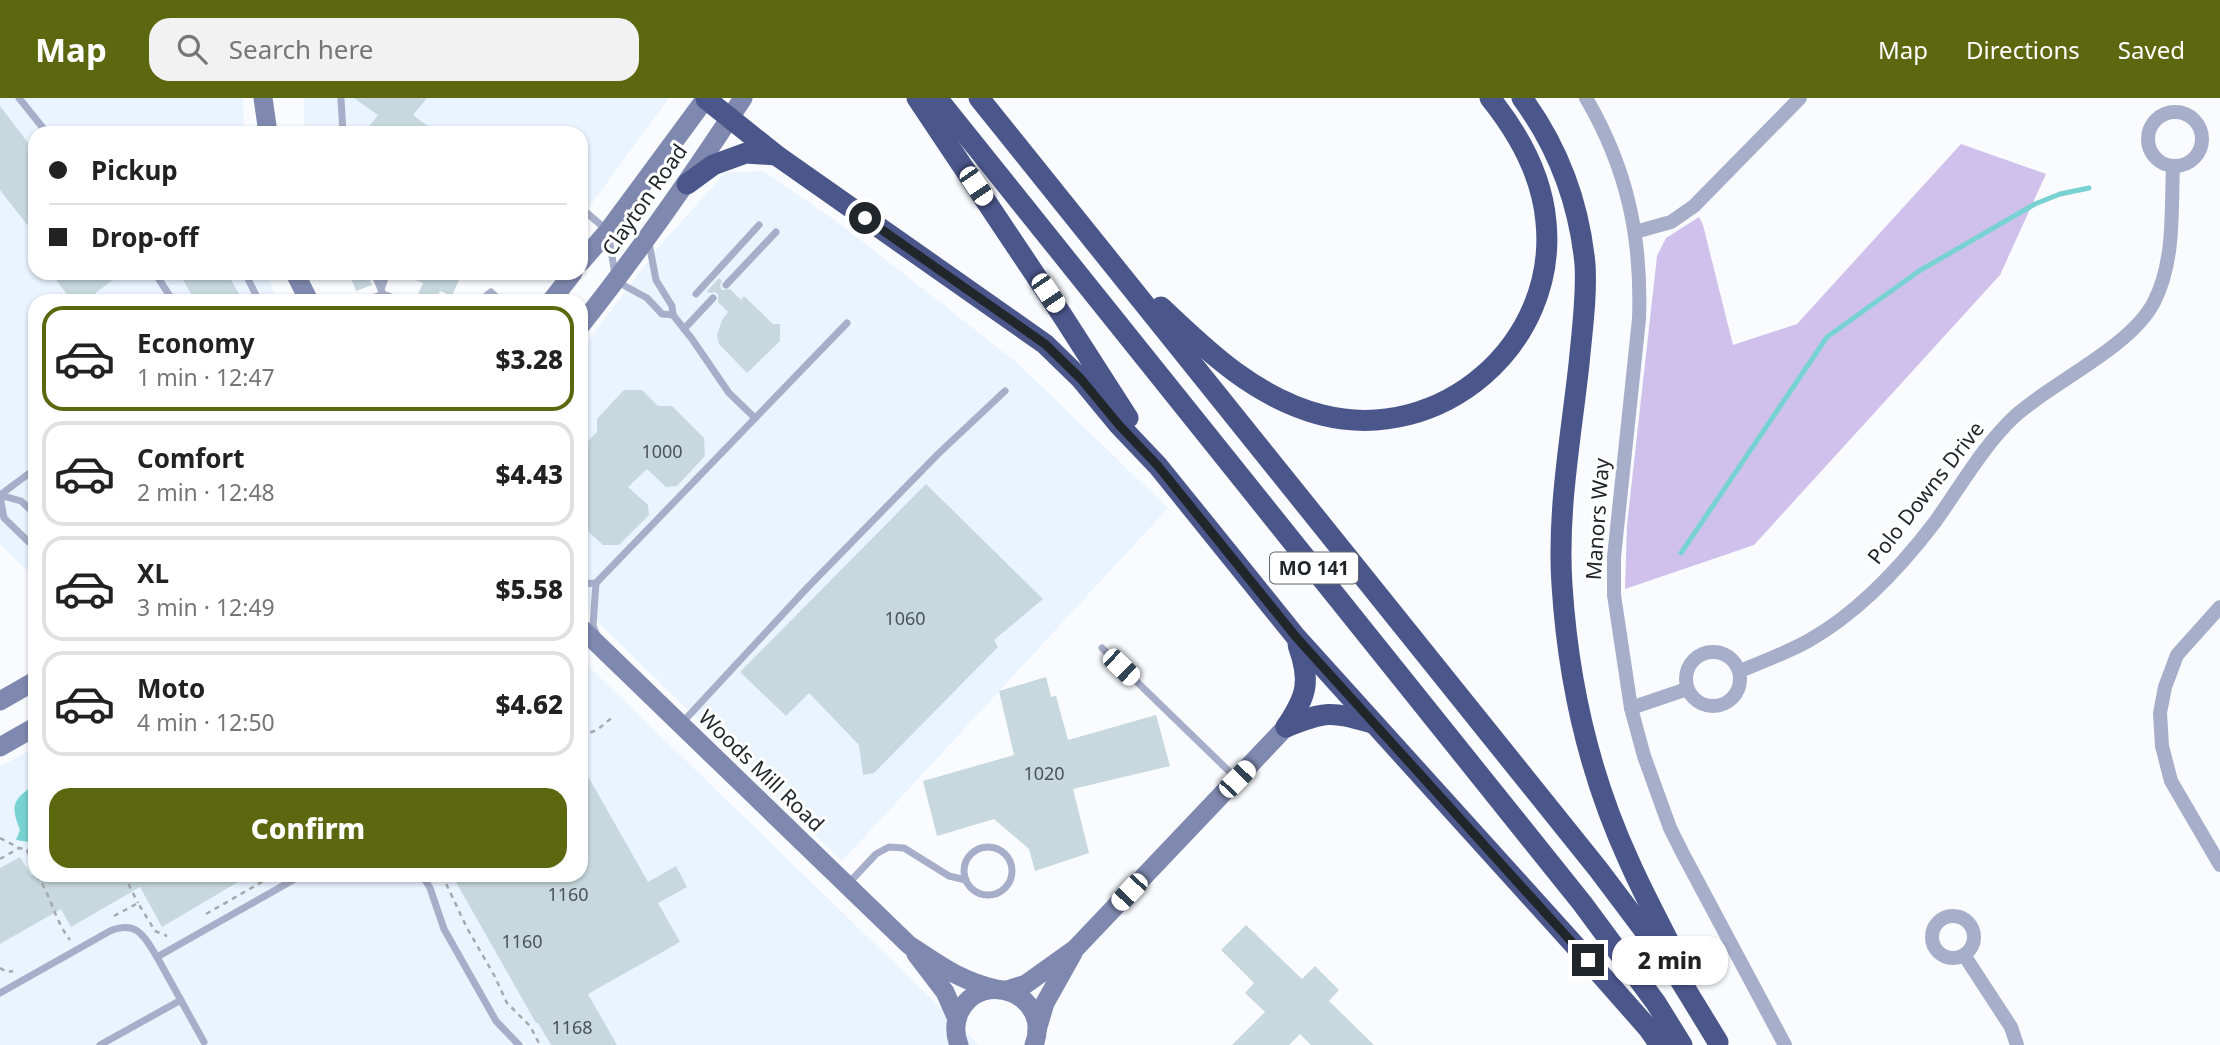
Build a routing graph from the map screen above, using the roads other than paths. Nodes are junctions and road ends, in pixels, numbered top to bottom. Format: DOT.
graph roads {
  1 [pos="19,98"];
  2 [pos="263,98"];
  3 [pos="274,98"];
  4 [pos="743,98"];
  5 [pos="917,98"];
  6 [pos="937,98"];
  7 [pos="979,98"];
  8 [pos="1490,98"];
  9 [pos="1522,98"];
  10 [pos="1586,98"];
  11 [pos="1800,98"];
  12 [pos="341,99"];
  13 [pos="706,99"];
  14 [pos="731,117"];
  15 [pos="41,126"];
  16 [pos="267,126"];
  17 [pos="274,126"];
  18 [pos="343,126"];
  19 [pos="776,155"];
  20 [pos="2173,167"];
  21 [pos="687,184"];
  22 [pos="588,214"];
  23 [pos="759,225"];
  24 [pos="608,231"];
  25 [pos="776,232"];
  26 [pos="1635,232"];
  27 [pos="649,237"];
  28 [pos="588,254"];
  29 [pos="1106,255"];
  30 [pos="377,280"];
  31 [pos="385,280"];
  32 [pos="568,280"];
  33 [pos="616,281"];
  34 [pos="726,285"];
  35 [pos="382,292"];
  36 [pos="378,294"];
  37 [pos="386,294"];
  38 [pos="556,294"];
  39 [pos="696,294"];
  40 [pos="713,298"];
  41 [pos="673,315"];
  42 [pos="588,316"];
  43 [pos="847,323"];
  44 [pos="684,329"];
  45 [pos="1005,391"];
  46 [pos="755,418"];
  47 [pos="1158,466"];
  48 [pos="28,474"];
  49 [pos="0,495"];
  50 [pos="28,508"];
  51 [pos="28,541"];
  52 [pos="596,583"];
  53 [pos="588,584"];
  54 [pos="2220,607"];
  55 [pos="588,635"];
  56 [pos="1296,637"];
  57 [pos="1102,648"];
  58 [pos="603,649"];
  59 [pos="1740,671"];
  60 [pos="28,685"];
  61 [pos="1687,689"];
  62 [pos="0,701"];
  63 [pos="1631,708"];
  64 [pos="1372,723"];
  65 [pos="681,724"];
  66 [pos="1286,727"];
  67 [pos="28,731"];
  68 [pos="0,747"];
  69 [pos="1237,779"];
  70 [pos="2220,865"];
  71 [pos="966,880"];
  72 [pos="290,882"];
  73 [pos="426,882"];
  74 [pos="847,886"];
  75 [pos="909,945"];
  76 [pos="1075,949"];
  77 [pos="1964,955"];
  78 [pos="157,957"];
  79 [pos="1002,990"];
  80 [pos="0,993"];
  81 [pos="181,1000"];
  82 [pos="957,1019"];
  83 [pos="1036,1040"];
  84 [pos="204,1042"];
  85 [pos="957,1043"];
  86 [pos="1719,1043"];
  87 [pos="100,1045"];
  88 [pos="519,1045"];
  89 [pos="1660,1045"];
  90 [pos="1682,1045"];
  91 [pos="1785,1045"];
  92 [pos="2017,1045"];
  1 -- 15 [label="lane"];
  2 -- 16 [label="street"];
  3 -- 17 [label="street"];
  4 -- 14 [label="street, Clayton Road"];
  5 -- 47 [label="highway"];
  6 -- 90 [label="highway, MO 141"];
  7 -- 29 [label="highway, MO 141"];
  8 -- 29 [label="highway"];
  9 -- 86 [label="highway"];
  10 -- 26 [label="street, Manors Way"];
  11 -- 26 [label="street"];
  12 -- 18 [label="lane"];
  13 -- 14 [label="highway"];
  13 -- 24 [label="street, Clayton Road"];
  14 -- 19 [label="highway"];
  14 -- 21 [label="street, Clayton Road"];
  19 -- 21 [label="highway"];
  19 -- 47 [label="highway"];
  20 -- 59 [label="street, Polo Downs Drive"];
  21 -- 27 [label="street, Clayton Road"];
  22 -- 24 [label="lane"];
  23 -- 39 [label="lane"];
  24 -- 28 [label="street, Clayton Road"];
  24 -- 33 [label="lane"];
  25 -- 34 [label="lane"];
  26 -- 63 [label="street, Manors Way"];
  27 -- 33 [label="street, Clayton Road"];
  27 -- 41 [label="lane"];
  29 -- 86 [label="highway, MO 141"];
  30 -- 35 [label="lane"];
  31 -- 35 [label="lane"];
  32 -- 38 [label="street"];
  33 -- 41 [label="lane"];
  33 -- 42 [label="street, Clayton Road"];
  35 -- 36 [label="lane"];
  35 -- 37 [label="lane"];
  40 -- 44 [label="lane"];
  41 -- 44 [label="lane"];
  43 -- 46 [label="lane"];
  44 -- 46 [label="lane"];
  45 -- 65 [label="lane"];
  46 -- 52 [label="lane"];
  47 -- 56 [label="highway"];
  48 -- 49 [label="lane"];
  49 -- 50 [label="lane"];
  49 -- 51 [label="lane"];
  52 -- 53 [label="lane"];
  52 -- 58 [label="lane"];
  54 -- 70 [label="street"];
  55 -- 58 [label="street, Woods Mill Road"];
  56 -- 64 [label="highway"];
  56 -- 66 [label="highway"];
  57 -- 69 [label="lane"];
  58 -- 65 [label="street, Woods Mill Road"];
  59 -- 61 [label="street"];
  59 -- 61 [label="street"];
  60 -- 62 [label="street"];
  61 -- 63 [label="street"];
  63 -- 91 [label="street, Manors Way"];
  64 -- 66 [label="highway"];
  64 -- 89 [label="highway"];
  65 -- 74 [label="street, Woods Mill Road"];
  66 -- 69 [label="street"];
  67 -- 68 [label="street"];
  69 -- 76 [label="street"];
  71 -- 71 [label="lane"];
  71 -- 74 [label="lane"];
  72 -- 78 [label="lane"];
  73 -- 88 [label="lane"];
  74 -- 75 [label="street, Woods Mill Road"];
  75 -- 79 [label="street, Woods Mill Road"];
  75 -- 82 [label="street, Woods Mill Road"];
  76 -- 79 [label="street"];
  76 -- 83 [label="street"];
  77 -- 92 [label="street"];
  78 -- 80 [label="lane"];
  78 -- 81 [label="lane"];
  79 -- 82 [label="street"];
  79 -- 83 [label="street"];
  81 -- 84 [label="lane"];
  81 -- 87 [label="lane"];
  82 -- 85 [label="street"];
}
